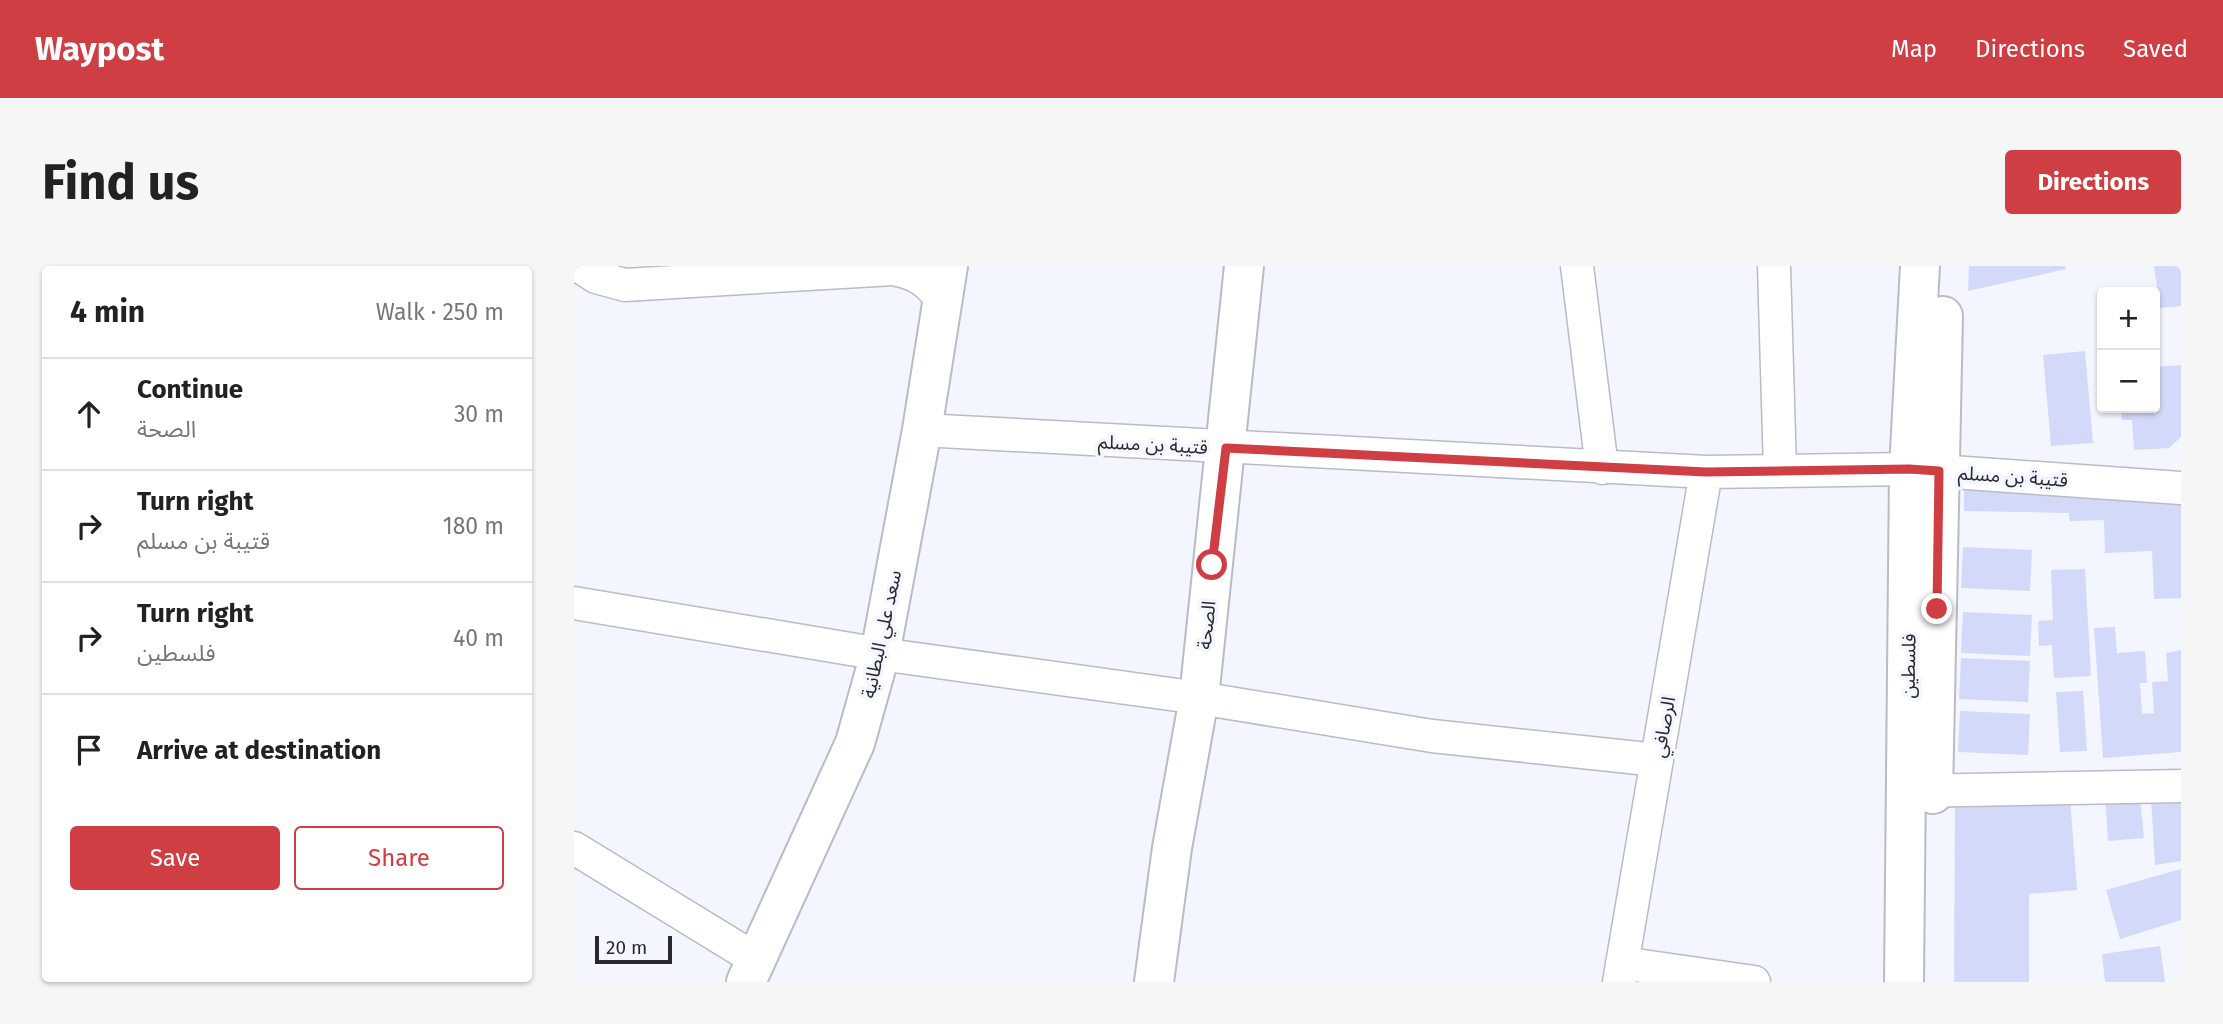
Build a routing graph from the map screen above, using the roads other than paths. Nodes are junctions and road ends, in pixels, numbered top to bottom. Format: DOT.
graph roads {
  1 [pos="579,266"];
  2 [pos="948,266"];
  3 [pos="1244,266"];
  4 [pos="1577,266"];
  5 [pos="1774,266"];
  6 [pos="1920,266"];
  7 [pos="1947,266"];
  8 [pos="943,304"];
  9 [pos="922,430"];
  10 [pos="1226,448"];
  11 [pos="1602,468"];
  12 [pos="1924,470"];
  13 [pos="1780,471"];
  14 [pos="1706,472"];
  15 [pos="2181,488"];
  16 [pos="574,603"];
  17 [pos="880,654"];
  18 [pos="1199,698"];
  19 [pos="1657,760"];
  20 [pos="2181,786"];
  21 [pos="1920,791"];
  22 [pos="574,848"];
  23 [pos="1621,972"];
  24 [pos="755,974"];
  25 [pos="1154,982"];
  26 [pos="1754,982"];
  27 [pos="1904,982"];
  28 [pos="1931,982"];
  1 -- 8 [label="street"];
  2 -- 8 [label="main road, سعد علي البطانية"];
  3 -- 10 [label="main road, الصحة"];
  4 -- 11 [label="street"];
  5 -- 13 [label="street"];
  6 -- 12 [label="main road, فلسطين"];
  7 -- 12 [label="main road, فلسطين"];
  8 -- 9 [label="main road, سعد علي البطانية"];
  9 -- 10 [label="street, قتيبة بن مسلم"];
  9 -- 17 [label="main road, سعد علي البطانية"];
  10 -- 11 [label="street, قتيبة بن مسلم"];
  10 -- 18 [label="main road, الصحة"];
  11 -- 14 [label="street, قتيبة بن مسلم"];
  12 -- 13 [label="street, قتيبة بن مسلم"];
  12 -- 15 [label="street, قتيبة بن مسلم"];
  12 -- 21 [label="main road, فلسطين"];
  13 -- 14 [label="street, قتيبة بن مسلم"];
  14 -- 19 [label="street, الرصافي"];
  16 -- 17 [label="street"];
  17 -- 18 [label="street"];
  17 -- 24 [label="main road, سعد علي البطانية"];
  18 -- 19 [label="street"];
  18 -- 25 [label="main road, الصحة"];
  19 -- 23 [label="street, الرصافي"];
  20 -- 21 [label="street"];
  21 -- 27 [label="main road, فلسطين"];
  21 -- 28 [label="main road, فلسطين"];
  22 -- 24 [label="street"];
  23 -- 26 [label="street"];
}
